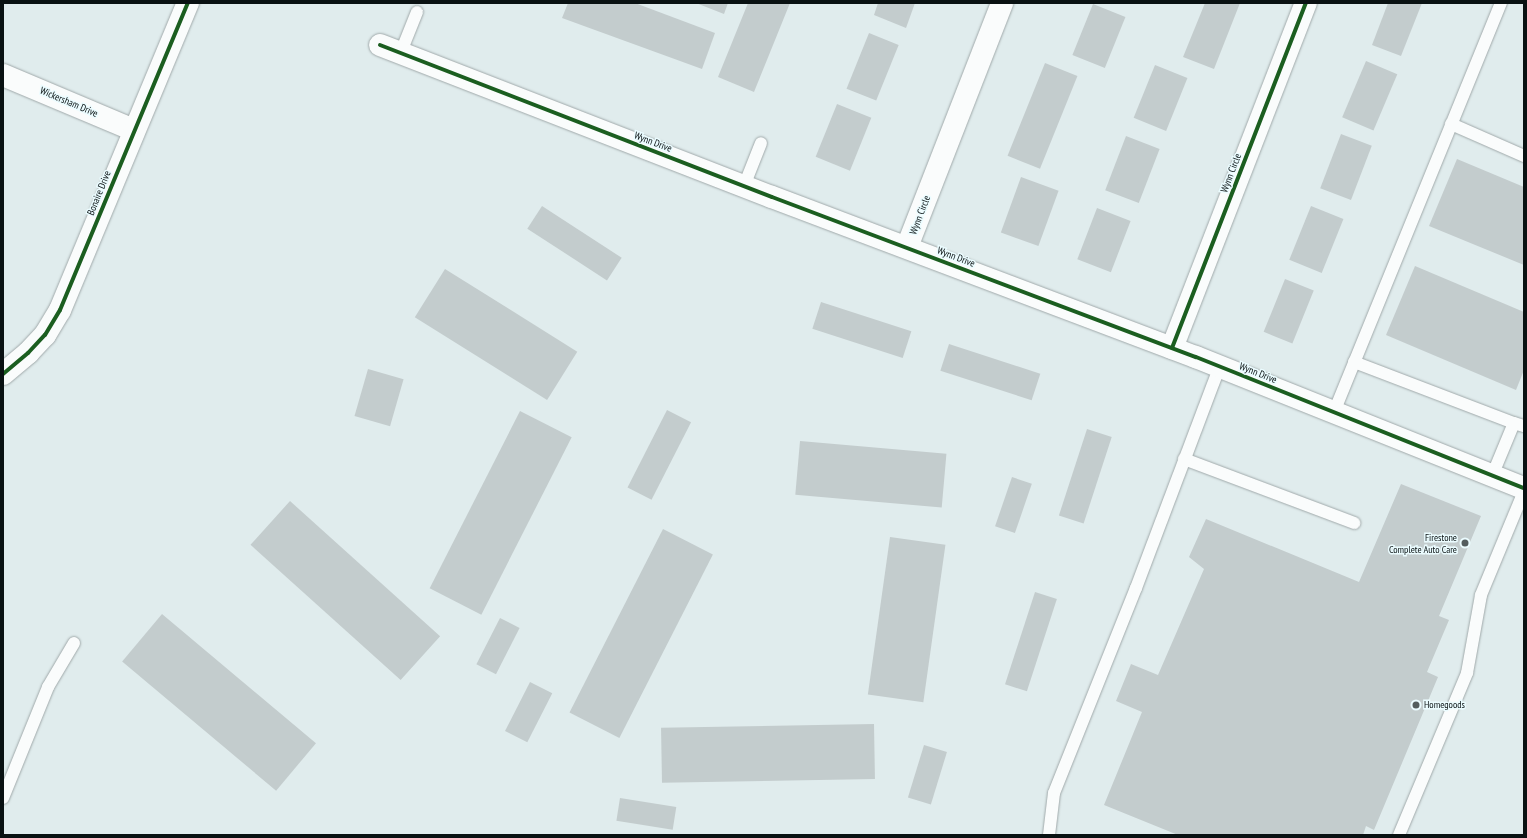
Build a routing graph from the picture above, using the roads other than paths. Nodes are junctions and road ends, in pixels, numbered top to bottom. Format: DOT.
graph roads {
  1 [pos="188,3"];
  2 [pos="1002,3"];
  3 [pos="1306,3"];
  4 [pos="1501,3"];
  5 [pos="417,12"];
  6 [pos="380,44"];
  7 [pos="401,52"];
  8 [pos="3,75"];
  9 [pos="1451,124"];
  10 [pos="134,130"];
  11 [pos="761,143"];
  12 [pos="1524,156"];
  13 [pos="744,186"];
  14 [pos="907,247"];
  15 [pos="1172,348"];
  16 [pos="1354,362"];
  17 [pos="1220,366"];
  18 [pos="3,374"];
  19 [pos="1334,412"];
  20 [pos="1519,424"];
  21 [pos="1184,460"];
  22 [pos="1492,476"];
  23 [pos="1524,489"];
  24 [pos="1354,523"];
  25 [pos="74,644"];
  26 [pos="3,798"];
  27 [pos="1049,835"];
  28 [pos="1399,835"];
  1 -- 10 [label="street, Bonaire Drive"];
  2 -- 14 [label="street, Wynn Circle"];
  3 -- 15 [label="street, Wynn Circle"];
  4 -- 9 [label="lane"];
  5 -- 7 [label="lane"];
  6 -- 7 [label="street, Wynn Drive"];
  7 -- 13 [label="street, Wynn Drive"];
  8 -- 10 [label="street, Wickersham Drive"];
  9 -- 12 [label="lane"];
  9 -- 16 [label="lane"];
  10 -- 18 [label="street, Bonaire Drive"];
  11 -- 13 [label="lane"];
  13 -- 14 [label="street, Wynn Drive"];
  14 -- 15 [label="street, Wynn Drive"];
  15 -- 17 [label="street, Wynn Drive"];
  16 -- 19 [label="lane"];
  16 -- 20 [label="lane"];
  17 -- 19 [label="street, Wynn Drive"];
  17 -- 21 [label="lane"];
  19 -- 22 [label="street, Wynn Drive"];
  20 -- 22 [label="lane"];
  21 -- 24 [label="lane"];
  21 -- 27 [label="lane"];
  22 -- 23 [label="street, Wynn Drive"];
  23 -- 28 [label="lane"];
  25 -- 26 [label="lane"];
}
